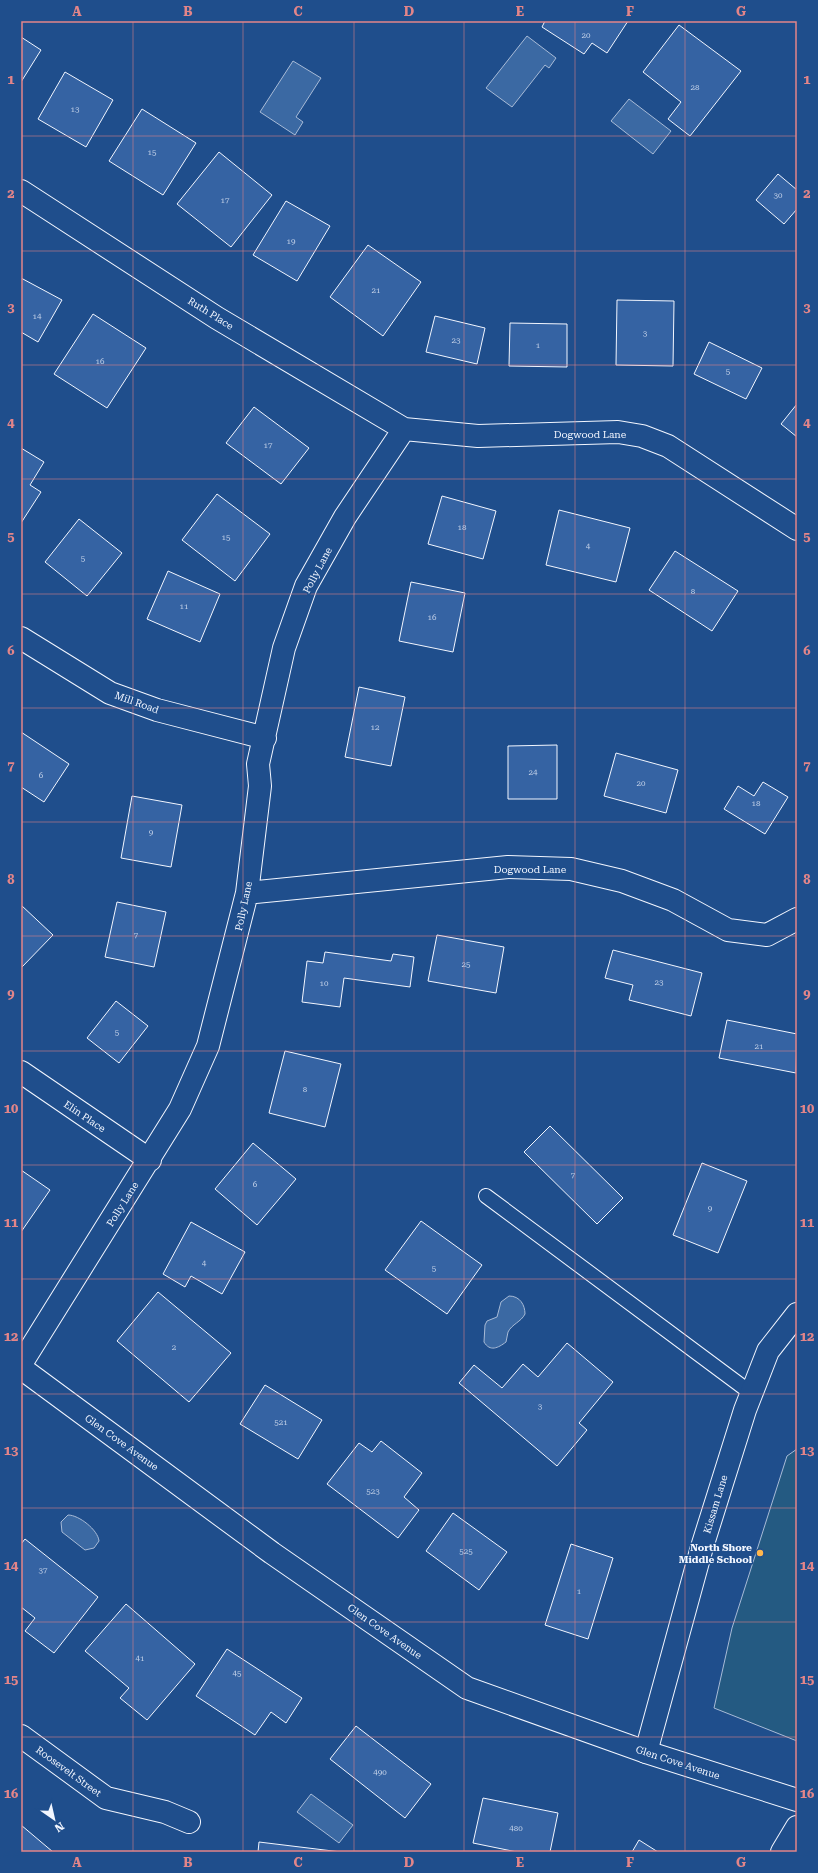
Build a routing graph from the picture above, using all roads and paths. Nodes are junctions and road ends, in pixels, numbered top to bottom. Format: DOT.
graph roads {
  1 [pos="21,191"];
  2 [pos="404,429"];
  3 [pos="797,529"];
  4 [pos="21,638"];
  5 [pos="265,738"];
  6 [pos="247,893"];
  7 [pos="797,919"];
  8 [pos="21,1072"];
  9 [pos="150,1160"];
  10 [pos="486,1196"];
  11 [pos="797,1314"];
  12 [pos="21,1364"];
  13 [pos="21,1368"];
  14 [pos="751,1393"];
  15 [pos="21,1736"];
  16 [pos="646,1752"];
  17 [pos="797,1800"];
  18 [pos="189,1822"];
  19 [pos="797,1827"];
  20 [pos="782,1852"];
  1 -- 2 [label="street, Ruth Place"];
  2 -- 3 [label="street, Dogwood Lane"];
  2 -- 5 [label="street, Polly Lane"];
  4 -- 5 [label="street, Mill Road"];
  5 -- 6 [label="street, Polly Lane"];
  6 -- 7 [label="street, Dogwood Lane"];
  6 -- 9 [label="street, Polly Lane"];
  8 -- 9 [label="street, Elin Place"];
  9 -- 12 [label="street, Polly Lane"];
  10 -- 14 [label="lane"];
  11 -- 14 [label="street, Kissam Lane"];
  13 -- 16 [label="street, Glen Cove Avenue"];
  14 -- 16 [label="street, Kissam Lane"];
  15 -- 18 [label="street, Roosevelt Street"];
  16 -- 17 [label="street, Glen Cove Avenue"];
  19 -- 20 [label="street"];
}
